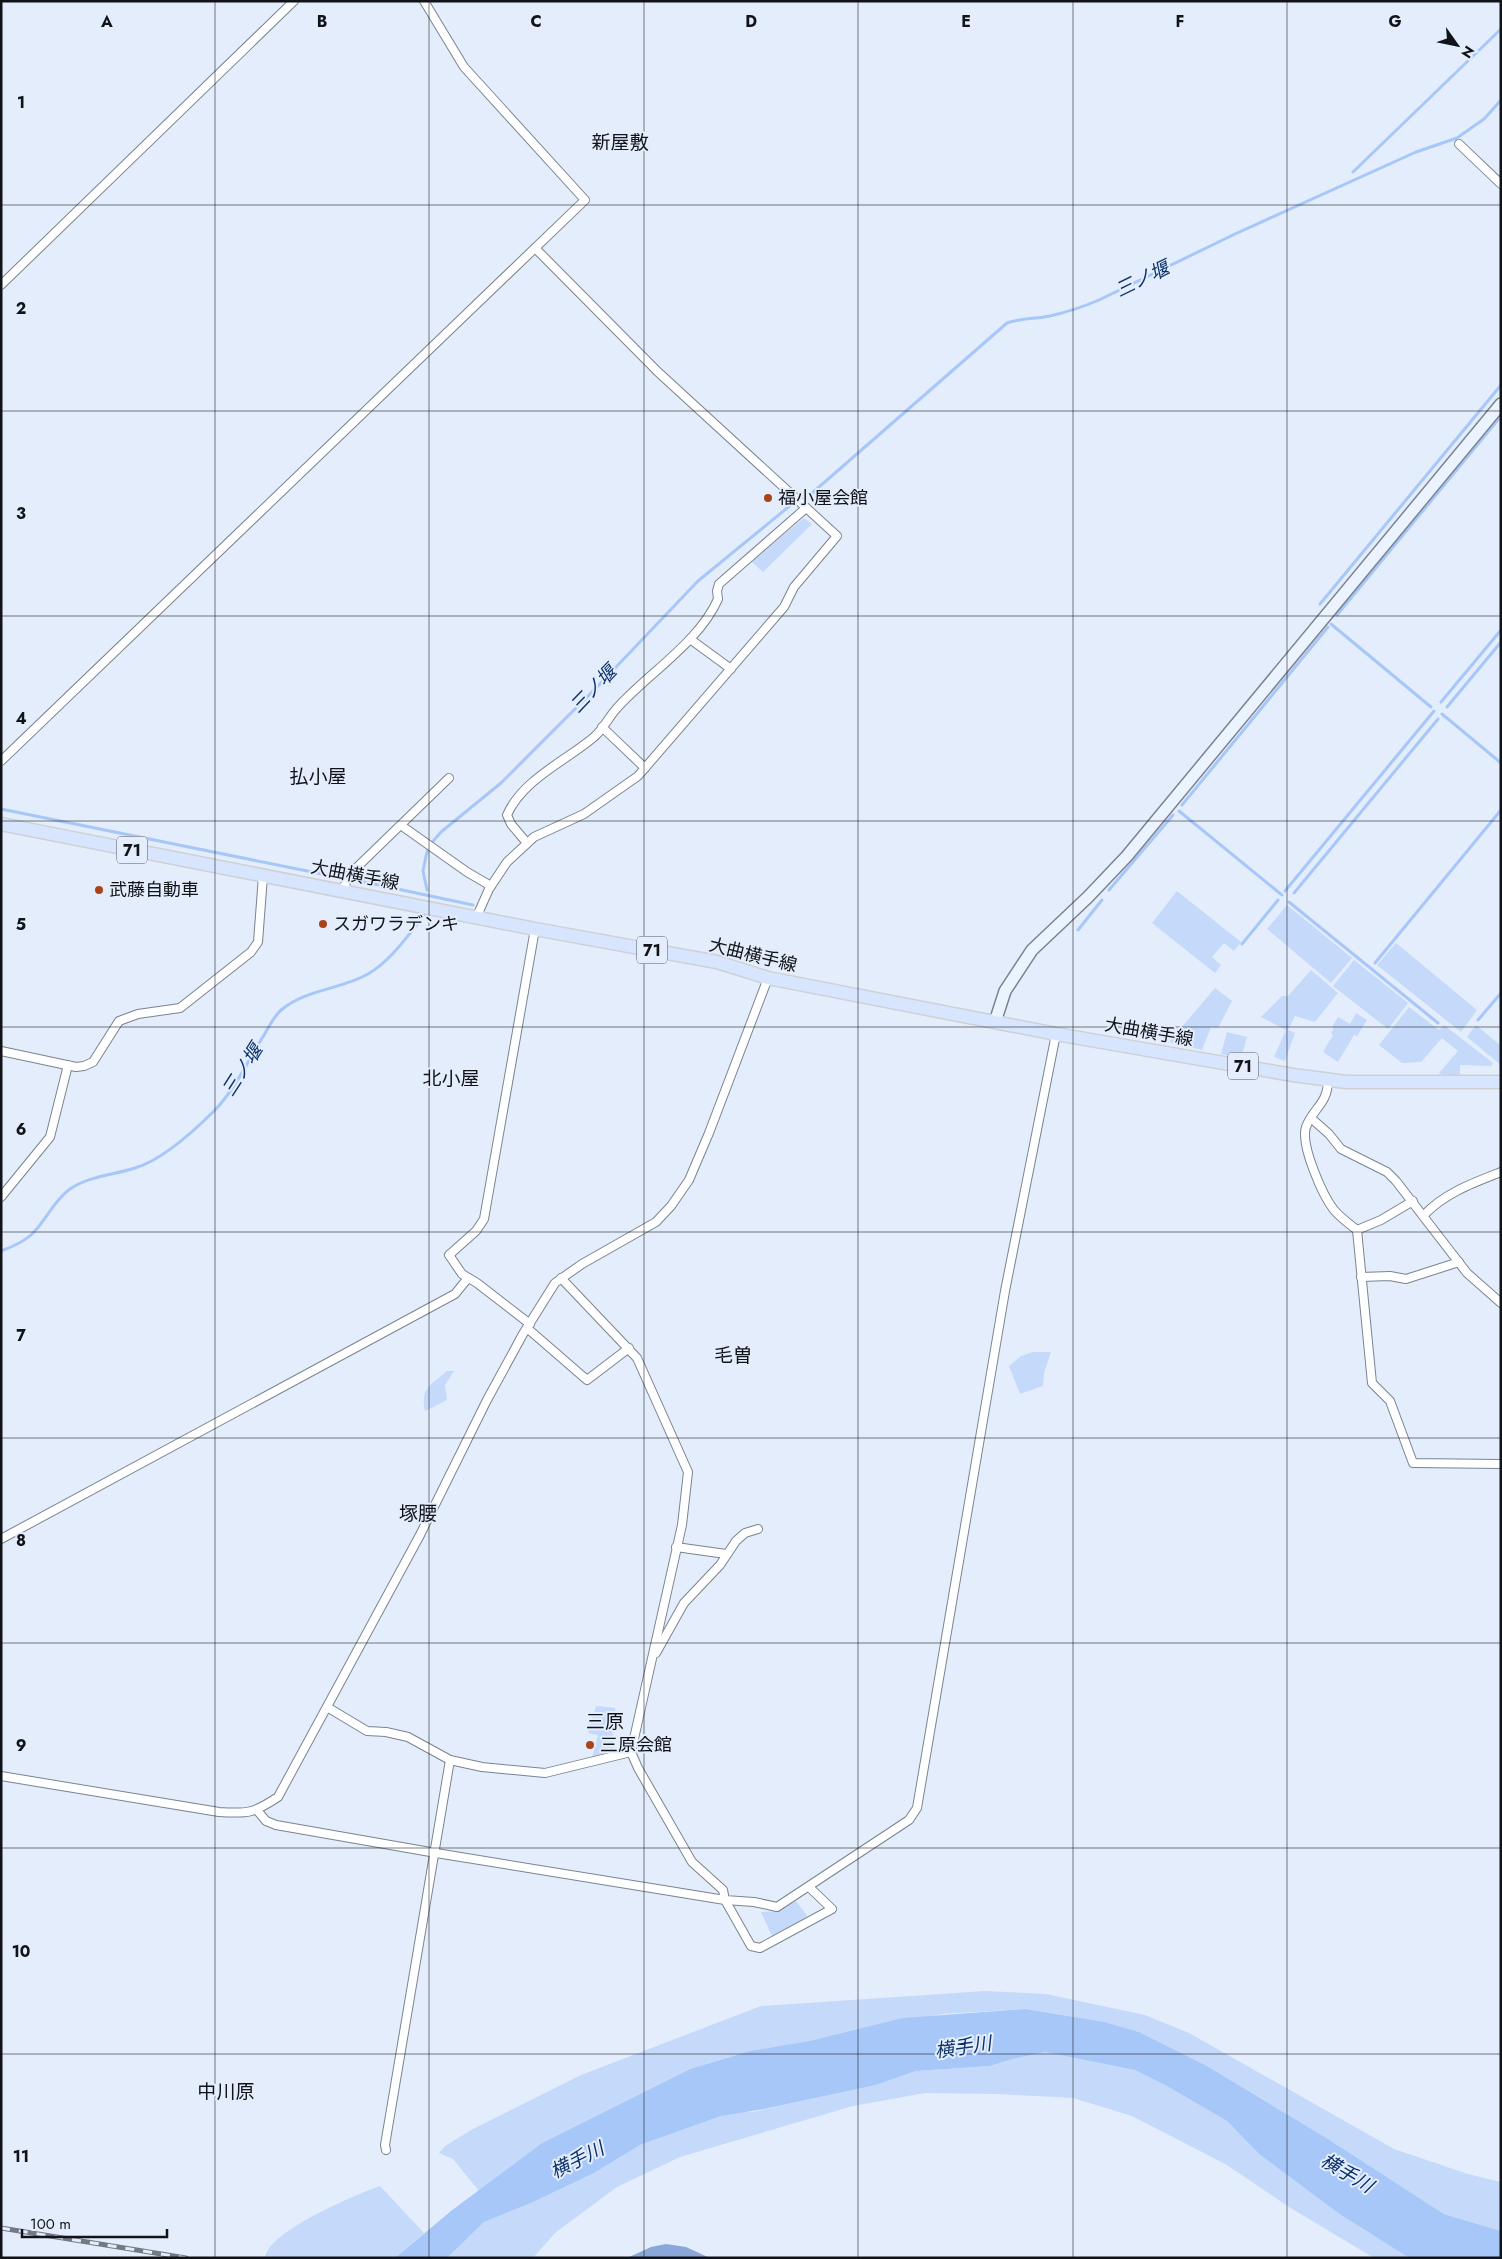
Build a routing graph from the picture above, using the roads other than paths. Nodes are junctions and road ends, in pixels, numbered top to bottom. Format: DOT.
graph roads {
  1 [pos="294,1"];
  2 [pos="424,1"];
  3 [pos="1459,144"];
  4 [pos="1501,184"];
  5 [pos="535,248"];
  6 [pos="1,285"];
  7 [pos="1501,404"];
  8 [pos="806,508"];
  9 [pos="690,638"];
  10 [pos="730,669"];
  11 [pos="602,727"];
  12 [pos="1,761"];
  13 [pos="645,768"];
  14 [pos="449,778"];
  15 [pos="1,824"];
  16 [pos="402,826"];
  17 [pos="527,843"];
  18 [pos="263,876"];
  19 [pos="491,886"];
  20 [pos="342,891"];
  21 [pos="477,916"];
  22 [pos="535,929"];
  23 [pos="768,978"];
  24 [pos="995,1022"];
  25 [pos="1056,1034"];
  26 [pos="1,1051"];
  27 [pos="68,1065"];
  28 [pos="1328,1080"];
  29 [pos="1501,1082"];
  30 [pos="1312,1119"];
  31 [pos="1501,1172"];
  32 [pos="1,1197"];
  33 [pos="1413,1201"];
  34 [pos="1424,1215"];
  35 [pos="1357,1230"];
  36 [pos="1459,1262"];
  37 [pos="1361,1277"];
  38 [pos="468,1278"];
  39 [pos="562,1278"];
  40 [pos="1501,1304"];
  41 [pos="528,1326"];
  42 [pos="629,1348"];
  43 [pos="1501,1464"];
  44 [pos="758,1529"];
  45 [pos="1,1539"];
  46 [pos="676,1547"];
  47 [pos="726,1554"];
  48 [pos="651,1661"];
  49 [pos="327,1707"];
  50 [pos="631,1752"];
  51 [pos="450,1760"];
  52 [pos="1,1776"];
  53 [pos="257,1810"];
  54 [pos="436,1853"];
  55 [pos="809,1887"];
  56 [pos="726,1900"];
  57 [pos="386,2150"];
  1 -- 6 [label="street"];
  2 -- 5 [label="street"];
  3 -- 4 [label="street"];
  5 -- 8 [label="street"];
  5 -- 12 [label="street"];
  7 -- 24 [label="street"];
  8 -- 9 [label="street"];
  8 -- 10 [label="street"];
  9 -- 10 [label="street"];
  9 -- 11 [label="street"];
  10 -- 13 [label="street"];
  11 -- 13 [label="street"];
  11 -- 17 [label="street"];
  13 -- 17 [label="street"];
  14 -- 16 [label="street"];
  15 -- 18 [label="main road, 大曲横手線 / 71"];
  16 -- 19 [label="street"];
  16 -- 20 [label="street"];
  17 -- 19 [label="street"];
  18 -- 20 [label="main road, 大曲横手線 / 71"];
  18 -- 27 [label="street"];
  19 -- 21 [label="street"];
  20 -- 21 [label="main road, 大曲横手線 / 71"];
  21 -- 22 [label="main road, 大曲横手線 / 71"];
  22 -- 23 [label="main road, 大曲横手線 / 71"];
  22 -- 38 [label="street"];
  23 -- 24 [label="main road, 大曲横手線 / 71"];
  23 -- 39 [label="street"];
  24 -- 25 [label="main road, 大曲横手線 / 71"];
  25 -- 28 [label="main road, 大曲横手線 / 71"];
  25 -- 55 [label="street"];
  26 -- 27 [label="street"];
  27 -- 32 [label="street"];
  28 -- 29 [label="main road, 大曲横手線 / 71"];
  28 -- 30 [label="street"];
  30 -- 33 [label="street"];
  30 -- 35 [label="street"];
  31 -- 34 [label="street"];
  33 -- 34 [label="street"];
  33 -- 35 [label="street"];
  34 -- 36 [label="street"];
  35 -- 37 [label="street"];
  36 -- 37 [label="street"];
  36 -- 40 [label="street"];
  37 -- 43 [label="street"];
  38 -- 41 [label="street"];
  38 -- 45 [label="street"];
  39 -- 41 [label="street"];
  39 -- 42 [label="street"];
  41 -- 42 [label="street"];
  41 -- 49 [label="street"];
  42 -- 46 [label="street"];
  44 -- 47 [label="street"];
  46 -- 47 [label="street"];
  46 -- 48 [label="street"];
  47 -- 48 [label="street"];
  48 -- 50 [label="street"];
  49 -- 51 [label="street"];
  49 -- 53 [label="street"];
  50 -- 51 [label="street"];
  50 -- 56 [label="street"];
  51 -- 54 [label="street"];
  52 -- 53 [label="street"];
  53 -- 54 [label="street"];
  54 -- 56 [label="street"];
  54 -- 57 [label="street"];
  55 -- 56 [label="street"];
  55 -- 56 [label="street"];
}
